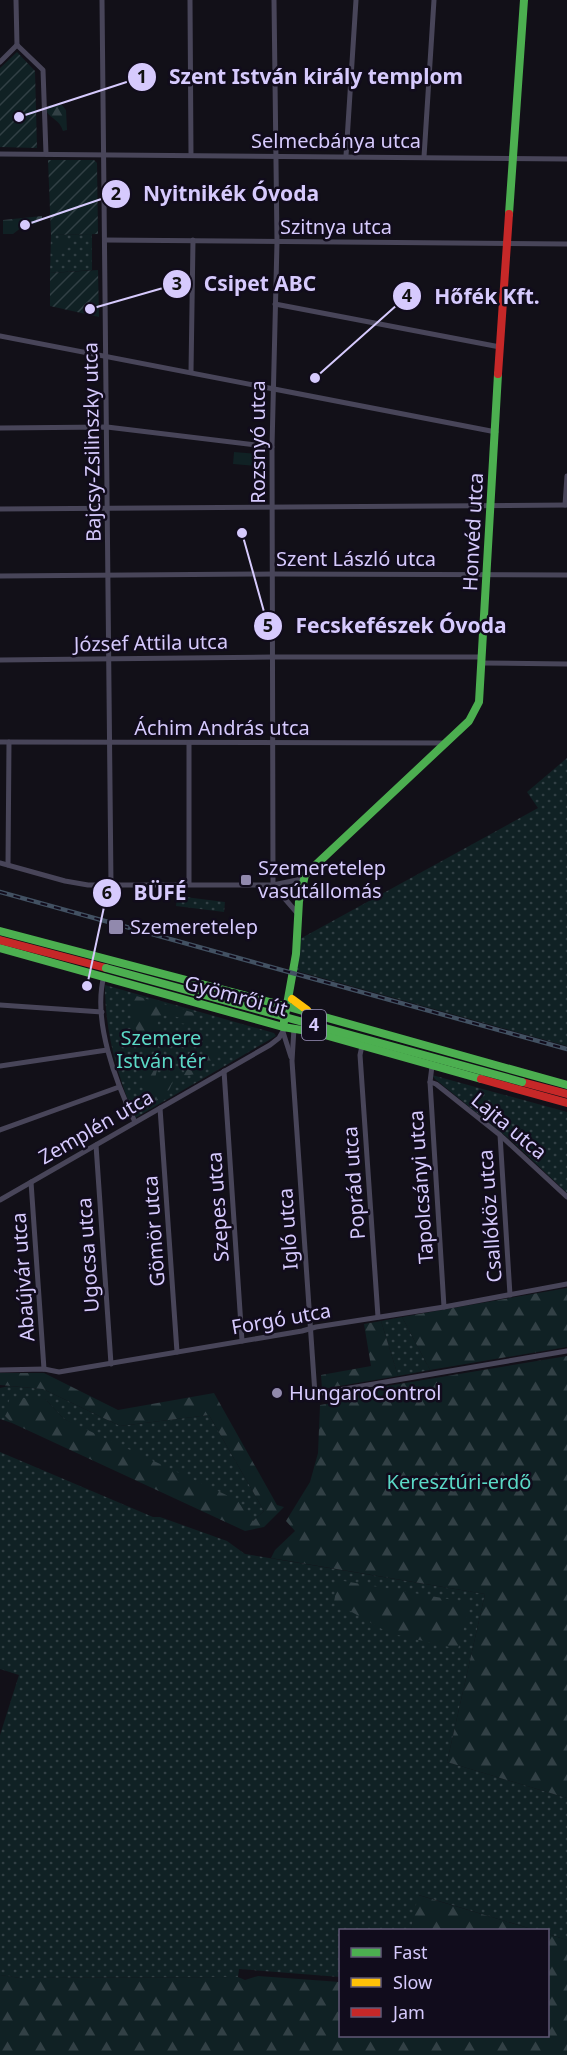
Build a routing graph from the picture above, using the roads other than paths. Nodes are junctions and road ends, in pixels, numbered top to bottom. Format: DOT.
graph roads {
  1 [pos="16,0"];
  2 [pos="102,0"];
  3 [pos="190,0"];
  4 [pos="274,0"];
  5 [pos="356,0"];
  6 [pos="434,0"];
  7 [pos="524,0"];
  8 [pos="17,45"];
  9 [pos="0,62"];
  10 [pos="0,154"];
  11 [pos="46,154"];
  12 [pos="104,154"];
  13 [pos="191,155"];
  14 [pos="276,156"];
  15 [pos="346,156"];
  16 [pos="424,157"];
  17 [pos="513,158"];
  18 [pos="567,159"];
  19 [pos="105,240"];
  20 [pos="193,240"];
  21 [pos="277,242"];
  22 [pos="507,243"];
  23 [pos="567,244"];
  24 [pos="276,304"];
  25 [pos="0,336"];
  26 [pos="500,347"];
  27 [pos="106,357"];
  28 [pos="191,372"];
  29 [pos="273,390"];
  30 [pos="108,427"];
  31 [pos="0,428"];
  32 [pos="496,432"];
  33 [pos="272,447"];
  34 [pos="567,476"];
  35 [pos="566,505"];
  36 [pos="491,506"];
  37 [pos="0,508"];
  38 [pos="108,508"];
  39 [pos="273,508"];
  40 [pos="273,574"];
  41 [pos="487,574"];
  42 [pos="567,575"];
  43 [pos="0,576"];
  44 [pos="108,576"];
  45 [pos="272,657"];
  46 [pos="109,659"];
  47 [pos="0,660"];
  48 [pos="482,660"];
  49 [pos="567,664"];
  50 [pos="0,742"];
  51 [pos="9,742"];
  52 [pos="110,743"];
  53 [pos="189,743"];
  54 [pos="274,743"];
  55 [pos="445,743"];
  56 [pos="0,863"];
  57 [pos="8,865"];
  58 [pos="305,875"];
  59 [pos="189,884"];
  60 [pos="111,885"];
  61 [pos="273,885"];
  62 [pos="298,914"];
  63 [pos="0,931"];
  64 [pos="0,940"];
  65 [pos="0,948"];
  66 [pos="105,972"];
  67 [pos="290,995"];
  68 [pos="273,1004"];
  69 [pos="0,1005"];
  70 [pos="285,1006"];
  71 [pos="294,1009"];
  72 [pos="102,1012"];
  73 [pos="316,1015"];
  74 [pos="294,1028"];
  75 [pos="283,1029"];
  76 [pos="293,1042"];
  77 [pos="270,1045"];
  78 [pos="287,1045"];
  79 [pos="362,1047"];
  80 [pos="107,1050"];
  81 [pos="292,1061"];
  82 [pos="0,1066"];
  83 [pos="432,1066"];
  84 [pos="224,1071"];
  85 [pos="430,1082"];
  86 [pos="567,1085"];
  87 [pos="118,1087"];
  88 [pos="567,1094"];
  89 [pos="567,1103"];
  90 [pos="160,1108"];
  91 [pos="135,1122"];
  92 [pos="0,1130"];
  93 [pos="500,1136"];
  94 [pos="96,1145"];
  95 [pos="31,1182"];
  96 [pos="567,1197"];
  97 [pos="0,1200"];
  98 [pos="567,1284"];
  99 [pos="510,1295"];
  100 [pos="444,1307"];
  101 [pos="378,1317"];
  102 [pos="310,1329"];
  103 [pos="242,1341"];
  104 [pos="567,1351"];
  105 [pos="177,1352"];
  106 [pos="111,1364"];
  107 [pos="44,1369"];
  108 [pos="0,1370"];
  1 -- 8 [label="street"];
  2 -- 12 [label="street, Bajcsy-Zsilinszky utca"];
  3 -- 13 [label="street"];
  4 -- 14 [label="street, Rozsnyó utca"];
  5 -- 15 [label="street"];
  6 -- 16 [label="street"];
  7 -- 17 [label="street, Honvéd utca"];
  8 -- 9 [label="street"];
  8 -- 11 [label="street"];
  10 -- 11 [label="street, Selmecbánya utca"];
  11 -- 12 [label="street, Selmecbánya utca"];
  12 -- 13 [label="street, Selmecbánya utca"];
  12 -- 19 [label="street, Bajcsy-Zsilinszky utca"];
  13 -- 14 [label="street, Selmecbánya utca"];
  14 -- 15 [label="street, Selmecbánya utca"];
  14 -- 21 [label="street, Rozsnyó utca"];
  15 -- 16 [label="street, Selmecbánya utca"];
  16 -- 17 [label="street, Selmecbánya utca"];
  17 -- 18 [label="street, Selmecbánya utca"];
  17 -- 22 [label="street, Honvéd utca"];
  19 -- 20 [label="street, Szitnya utca"];
  19 -- 27 [label="street, Bajcsy-Zsilinszky utca"];
  20 -- 21 [label="street, Szitnya utca"];
  20 -- 28 [label="street"];
  21 -- 22 [label="street, Szitnya utca"];
  21 -- 24 [label="street, Rozsnyó utca"];
  22 -- 23 [label="street, Szitnya utca"];
  22 -- 26 [label="street, Honvéd utca"];
  24 -- 26 [label="street"];
  24 -- 29 [label="street, Rozsnyó utca"];
  25 -- 27 [label="street"];
  26 -- 32 [label="street, Honvéd utca"];
  27 -- 28 [label="street"];
  27 -- 30 [label="street, Bajcsy-Zsilinszky utca"];
  28 -- 29 [label="street"];
  29 -- 32 [label="street"];
  29 -- 33 [label="street, Rozsnyó utca"];
  30 -- 31 [label="street"];
  30 -- 33 [label="street"];
  30 -- 38 [label="street, Bajcsy-Zsilinszky utca"];
  32 -- 36 [label="street, Honvéd utca"];
  33 -- 39 [label="street, Rozsnyó utca"];
  34 -- 35 [label="street"];
  35 -- 36 [label="street"];
  36 -- 39 [label="street"];
  36 -- 41 [label="street, Honvéd utca"];
  37 -- 38 [label="street"];
  38 -- 39 [label="street"];
  38 -- 44 [label="street, Bajcsy-Zsilinszky utca"];
  39 -- 40 [label="street, Rozsnyó utca"];
  40 -- 41 [label="street, Szent László utca"];
  40 -- 44 [label="street, Szent László utca"];
  40 -- 45 [label="street, Rozsnyó utca"];
  41 -- 42 [label="street, Szent László utca"];
  41 -- 48 [label="street, Honvéd utca"];
  43 -- 44 [label="street, Szent László utca"];
  44 -- 46 [label="street, Bajcsy-Zsilinszky utca"];
  45 -- 46 [label="street, József Attila utca"];
  45 -- 48 [label="street, József Attila utca"];
  45 -- 54 [label="street, Rozsnyó utca"];
  46 -- 47 [label="street, József Attila utca"];
  46 -- 52 [label="street, Bajcsy-Zsilinszky utca"];
  48 -- 49 [label="street, József Attila utca"];
  48 -- 55 [label="street, Honvéd utca"];
  50 -- 51 [label="street, Áchim András utca"];
  51 -- 52 [label="street, Áchim András utca"];
  51 -- 57 [label="street"];
  52 -- 53 [label="street, Áchim András utca"];
  52 -- 60 [label="street, Bajcsy-Zsilinszky utca"];
  53 -- 54 [label="street, Áchim András utca"];
  53 -- 59 [label="street"];
  54 -- 55 [label="street, Áchim András utca"];
  54 -- 61 [label="street, Rozsnyó utca"];
  55 -- 58 [label="street, Honvéd utca"];
  56 -- 57 [label="street"];
  57 -- 60 [label="street"];
  58 -- 61 [label="street"];
  58 -- 62 [label="street"];
  59 -- 60 [label="street"];
  59 -- 61 [label="street"];
  61 -- 62 [label="street"];
  62 -- 67 [label="street"];
  63 -- 68 [label="street, Gyömrői út"];
  64 -- 66 [label="street, 4"];
  65 -- 66 [label="street, Gyömrői út"];
  66 -- 72 [label="street"];
  66 -- 75 [label="street, Gyömrői út"];
  66 -- 88 [label="street, 4, bridge"];
  67 -- 68 [label="street"];
  67 -- 70 [label="street"];
  67 -- 71 [label="street"];
  67 -- 73 [label="street"];
  68 -- 70 [label="street, Gyömrői út"];
  69 -- 72 [label="street"];
  70 -- 71 [label="street, Gyömrői út"];
  70 -- 75 [label="street"];
  71 -- 73 [label="street, Gyömrői út"];
  71 -- 74 [label="street"];
  72 -- 80 [label="street"];
  73 -- 86 [label="street, Gyömrői út"];
  74 -- 75 [label="street, Gyömrői út"];
  74 -- 76 [label="street, Igló utca"];
  74 -- 79 [label="street, Gyömrői út"];
  75 -- 77 [label="street, Zemplén utca"];
  75 -- 78 [label="street, Igló utca"];
  76 -- 78 [label="street, Zemplén utca"];
  76 -- 81 [label="street, Igló utca"];
  77 -- 78 [label="street, Zemplén utca"];
  77 -- 84 [label="street, Zemplén utca"];
  78 -- 81 [label="street, Igló utca"];
  79 -- 83 [label="street, Gyömrői út"];
  79 -- 101 [label="street, Poprád utca"];
  80 -- 82 [label="street"];
  80 -- 87 [label="street"];
  81 -- 102 [label="street, Igló utca"];
  83 -- 85 [label="street, Tapolcsányi utca"];
  83 -- 89 [label="street, Gyömrői út"];
  84 -- 90 [label="street, Zemplén utca"];
  84 -- 103 [label="street, Szepes utca"];
  85 -- 93 [label="street, Lajta utca"];
  85 -- 100 [label="street, Tapolcsányi utca"];
  87 -- 91 [label="street"];
  87 -- 92 [label="street"];
  90 -- 91 [label="street, Zemplén utca"];
  90 -- 105 [label="street, Gömör utca"];
  91 -- 94 [label="street, Zemplén utca"];
  93 -- 96 [label="street, Lajta utca"];
  93 -- 99 [label="street, Csallóköz utca"];
  94 -- 95 [label="street, Zemplén utca"];
  94 -- 106 [label="street, Ugocsa utca"];
  95 -- 97 [label="street, Zemplén utca"];
  95 -- 107 [label="street, Abaújvár utca"];
  98 -- 99 [label="street, Forgó utca"];
  99 -- 100 [label="street, Forgó utca"];
  100 -- 101 [label="street, Forgó utca"];
  101 -- 102 [label="street, Forgó utca"];
  102 -- 103 [label="street, Forgó utca"];
  102 -- 104 [label="street, Igló utca"];
  103 -- 105 [label="street, Forgó utca"];
  105 -- 106 [label="street, Forgó utca"];
  106 -- 107 [label="street, Forgó utca"];
  107 -- 108 [label="street, Forgó utca"];
}
